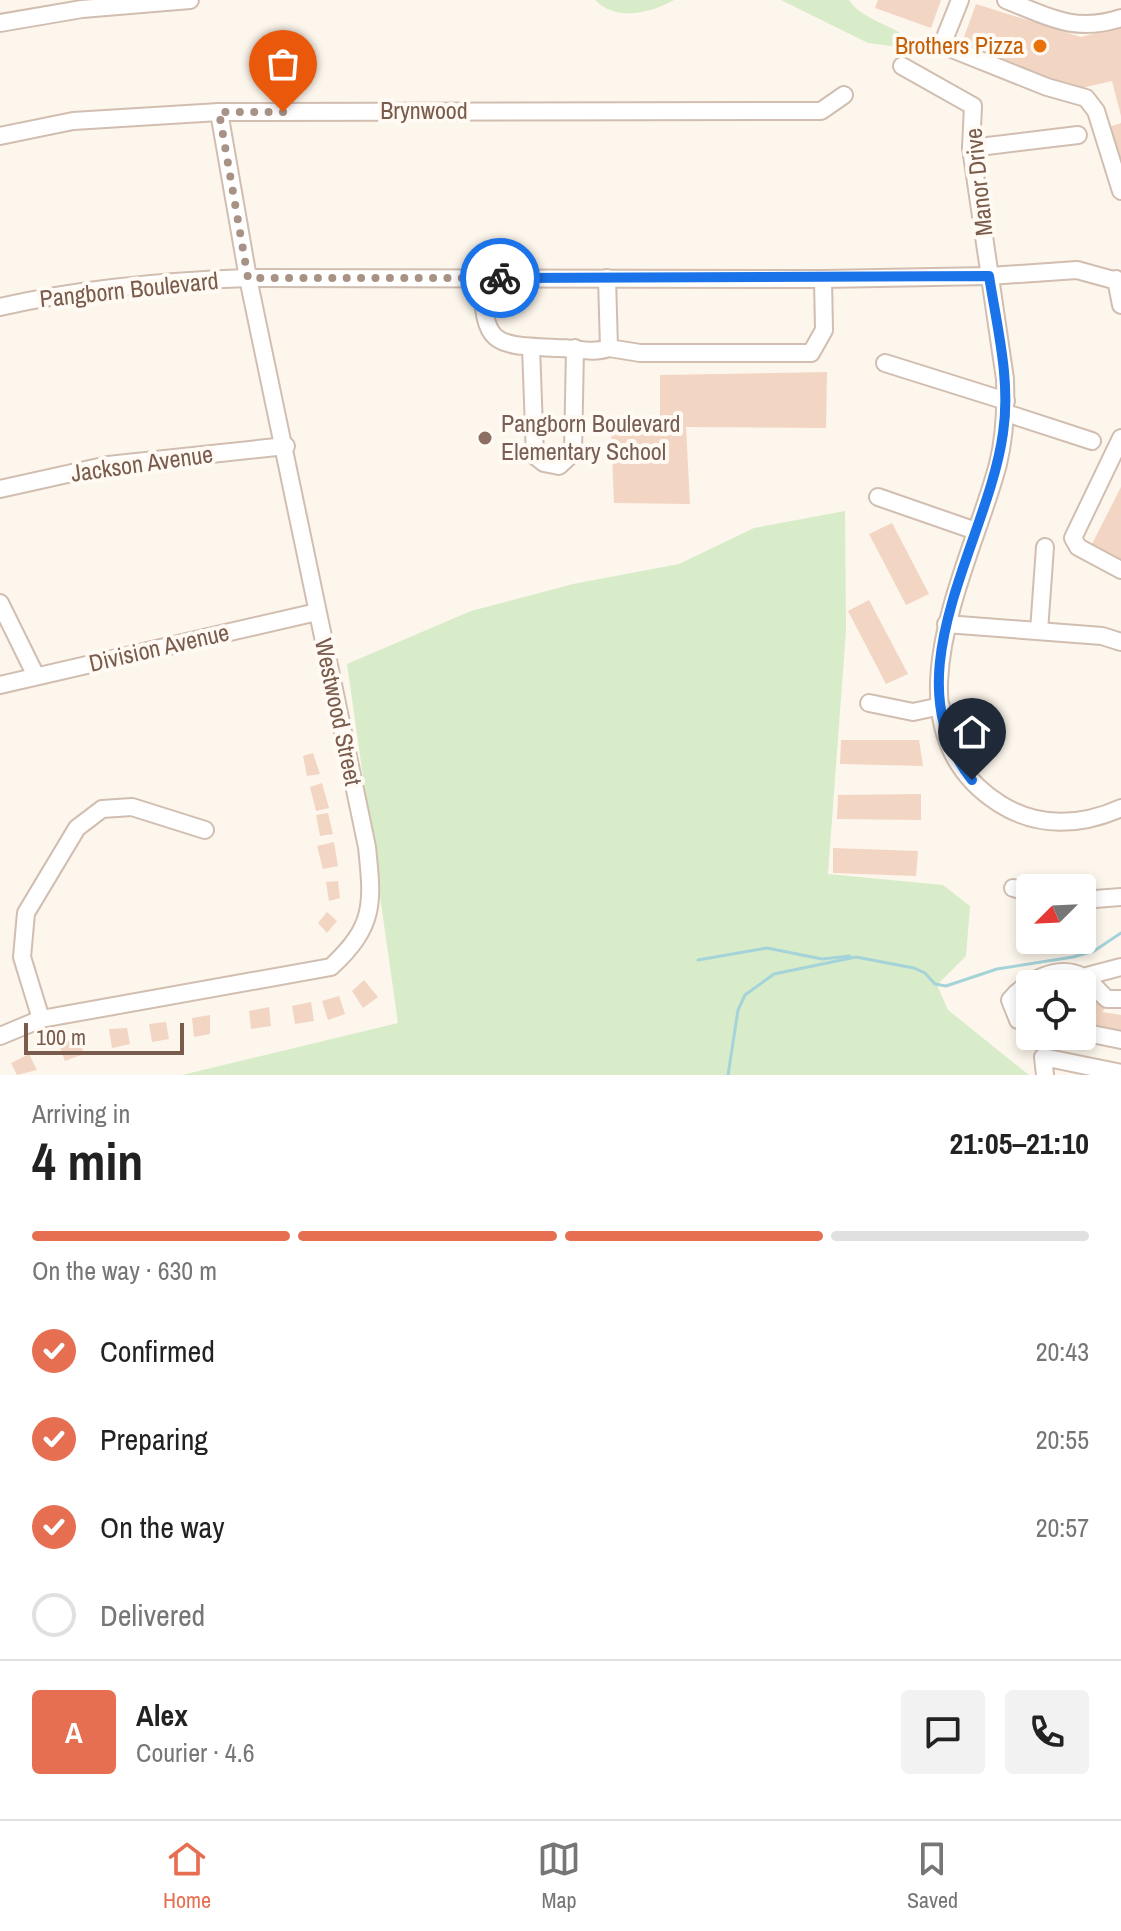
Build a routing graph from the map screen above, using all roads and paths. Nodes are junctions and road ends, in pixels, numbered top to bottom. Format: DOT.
graph roads {
  1 [pos="190,0"];
  2 [pos="960,0"];
  3 [pos="1016,2"];
  4 [pos="82,5"];
  5 [pos="50,7"];
  6 [pos="1121,18"];
  7 [pos="0,23"];
  8 [pos="902,66"];
  9 [pos="844,95"];
  10 [pos="219,112"];
  11 [pos="1078,135"];
  12 [pos="0,136"];
  13 [pos="971,148"];
  14 [pos="1121,191"];
  15 [pos="989,276"];
  16 [pos="248,278"];
  17 [pos="482,278"];
  18 [pos="607,278"];
  19 [pos="823,279"];
  20 [pos="1118,280"];
  21 [pos="1121,305"];
  22 [pos="0,307"];
  23 [pos="531,347"];
  24 [pos="575,348"];
  25 [pos="609,348"];
  26 [pos="885,363"];
  27 [pos="1006,407"];
  28 [pos="1121,438"];
  29 [pos="1092,441"];
  30 [pos="286,446"];
  31 [pos="0,489"];
  32 [pos="878,497"];
  33 [pos="976,531"];
  34 [pos="1045,547"];
  35 [pos="1121,570"];
  36 [pos="0,603"];
  37 [pos="317,612"];
  38 [pos="946,624"];
  39 [pos="1039,631"];
  40 [pos="1121,642"];
  41 [pos="36,676"];
  42 [pos="0,685"];
  43 [pos="869,703"];
  44 [pos="941,706"];
  45 [pos="1121,808"];
  46 [pos="205,830"];
  47 [pos="1013,888"];
  48 [pos="1016,889"];
  49 [pos="1121,897"];
  50 [pos="1096,899"];
  51 [pos="1121,967"];
  52 [pos="1096,974"];
  53 [pos="1096,989"];
  54 [pos="1016,993"];
  55 [pos="1121,999"];
  56 [pos="1016,1015"];
  57 [pos="41,1019"];
  58 [pos="1096,1035"];
  59 [pos="0,1036"];
  60 [pos="1121,1040"];
  61 [pos="1047,1071"];
  62 [pos="1121,1073"];
  1 -- 4 [label="street"];
  2 -- 14 [label="street"];
  3 -- 6 [label="street"];
  4 -- 5 [label="street"];
  5 -- 7 [label="street"];
  8 -- 13 [label="street, Manor Drive"];
  9 -- 10 [label="street, Brynwood"];
  10 -- 12 [label="street, Brynwood"];
  10 -- 16 [label="street, Westwood Street"];
  11 -- 13 [label="street"];
  13 -- 15 [label="street, Manor Drive"];
  15 -- 19 [label="street, Pangborn Boulevard"];
  15 -- 20 [label="street, Pangborn Boulevard"];
  15 -- 27 [label="street, Manor Drive"];
  16 -- 17 [label="street, Pangborn Boulevard"];
  16 -- 22 [label="street, Pangborn Boulevard"];
  16 -- 30 [label="street, Westwood Street"];
  17 -- 18 [label="street, Pangborn Boulevard"];
  17 -- 23 [label="street"];
  18 -- 19 [label="street, Pangborn Boulevard"];
  18 -- 25 [label="street"];
  19 -- 25 [label="street"];
  20 -- 21 [label="street"];
  23 -- 24 [label="street"];
  23 -- 24 [label="street"];
  24 -- 25 [label="street"];
  26 -- 27 [label="street"];
  27 -- 29 [label="street"];
  27 -- 33 [label="street, Manor Drive"];
  28 -- 35 [label="street"];
  30 -- 31 [label="street, Jackson Avenue"];
  30 -- 37 [label="street, Westwood Street"];
  32 -- 33 [label="street"];
  33 -- 38 [label="street, Manor Drive"];
  34 -- 39 [label="street"];
  36 -- 41 [label="street"];
  37 -- 41 [label="street, Division Avenue"];
  37 -- 57 [label="street, Westwood Street"];
  38 -- 39 [label="street"];
  38 -- 44 [label="street, Manor Drive"];
  39 -- 40 [label="street"];
  41 -- 42 [label="street, Division Avenue"];
  43 -- 44 [label="street"];
  44 -- 45 [label="street, Manor Drive"];
  46 -- 57 [label="street"];
  47 -- 48 [label="street"];
  49 -- 50 [label="street"];
  51 -- 52 [label="street"];
  53 -- 55 [label="street"];
  54 -- 56 [label="street"];
  57 -- 59 [label="street, Westwood Street"];
  58 -- 60 [label="street"];
  61 -- 62 [label="street"];
}
